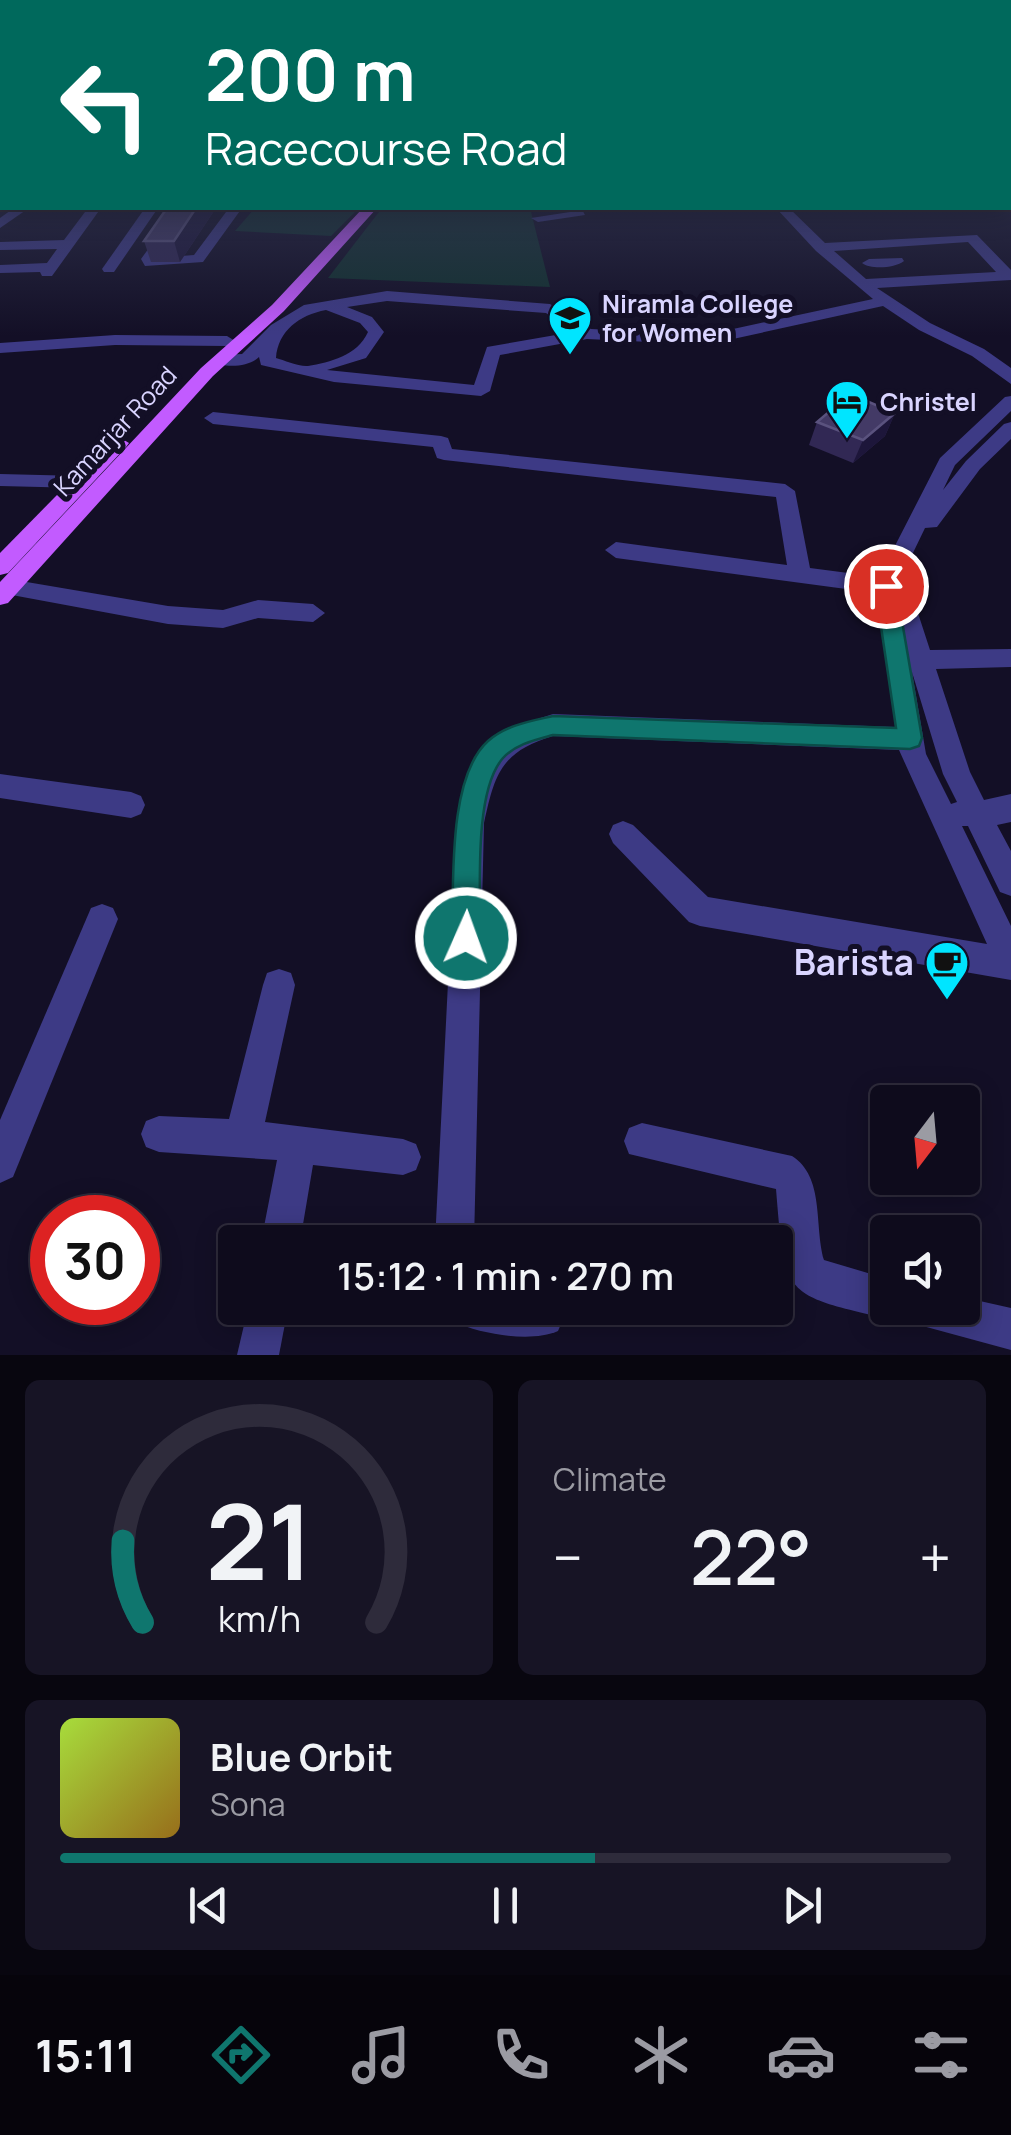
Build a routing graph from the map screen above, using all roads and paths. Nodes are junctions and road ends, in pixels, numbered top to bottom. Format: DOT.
graph roads {
  1 [pos="93,210"];
  2 [pos="150,210"];
  3 [pos="183,210"];
  4 [pos="234,210"];
  5 [pos="368,210"];
  6 [pos="576,210"];
  7 [pos="784,210"];
  8 [pos="538,218"];
  9 [pos="68,244"];
  10 [pos="0,246"];
  11 [pos="854,246"];
  12 [pos="821,248"];
  13 [pos="0,269"];
  14 [pos="109,269"];
  15 [pos="873,275"];
  16 [pos="885,301"];
  17 [pos="328,306"];
  18 [pos="587,334"];
  19 [pos="268,337"];
  20 [pos="0,348"];
  21 [pos="224,350"];
  22 [pos="977,352"];
  23 [pos="1011,352"];
  24 [pos="1011,363"];
  25 [pos="297,368"];
  26 [pos="1011,380"];
  27 [pos="1011,400"];
  28 [pos="213,418"];
  29 [pos="1011,428"];
  30 [pos="0,480"];
  31 [pos="81,482"];
  32 [pos="616,550"];
  33 [pos="800,574"];
  34 [pos="3,584"];
  35 [pos="886,586"];
  36 [pos="313,613"];
  37 [pos="1011,658"];
  38 [pos="908,660"];
  39 [pos="910,738"];
  40 [pos="0,786"];
  41 [pos="130,804"];
  42 [pos="1011,807"];
  43 [pos="976,813"];
  44 [pos="941,814"];
  45 [pos="623,834"];
  46 [pos="1011,882"];
  47 [pos="102,919"];
  48 [pos="1011,962"];
  49 [pos="279,985"];
  50 [pos="159,1134"];
  51 [pos="243,1138"];
  52 [pos="642,1142"];
  53 [pos="298,1146"];
  54 [pos="404,1157"];
  55 [pos="0,1164"];
  56 [pos="284,1225"];
  57 [pos="455,1225"];
  58 [pos="870,1295"];
  59 [pos="980,1322"];
  60 [pos="264,1325"];
  61 [pos="1011,1329"];
  62 [pos="258,1355"];
  1 -- 9 [label="street"];
  2 -- 14 [label="street"];
  3 -- 4 [label="street"];
  5 -- 21 [label="main road, Kamarjar Road"];
  6 -- 8 [label="street"];
  7 -- 12 [label="street"];
  9 -- 10 [label="street"];
  9 -- 13 [label="street"];
  11 -- 12 [label="street"];
  11 -- 15 [label="street"];
  11 -- 15 [label="street"];
  12 -- 15 [label="street"];
  15 -- 16 [label="street"];
  16 -- 18 [label="street"];
  16 -- 22 [label="street"];
  17 -- 18 [label="street"];
  17 -- 19 [label="street"];
  17 -- 25 [label="street"];
  18 -- 25 [label="street"];
  19 -- 21 [label="street"];
  19 -- 25 [label="street"];
  20 -- 21 [label="street"];
  21 -- 31 [label="main road, Kamarjar Road"];
  21 -- 34 [label="main road, Kamarjar Road"];
  22 -- 23 [label="street"];
  22 -- 24 [label="street"];
  22 -- 26 [label="street"];
  27 -- 35 [label="street"];
  28 -- 33 [label="street"];
  29 -- 38 [label="street"];
  30 -- 31 [label="street"];
  31 -- 34 [label="main road, Kamarjar Road"];
  32 -- 33 [label="street"];
  33 -- 35 [label="street"];
  34 -- 36 [label="street"];
  35 -- 38 [label="street"];
  37 -- 38 [label="street"];
  38 -- 39 [label="street"];
  38 -- 43 [label="street"];
  39 -- 44 [label="street"];
  39 -- 57 [label="street"];
  40 -- 41 [label="street"];
  42 -- 43 [label="street"];
  43 -- 44 [label="street"];
  43 -- 46 [label="street"];
  44 -- 48 [label="street"];
  45 -- 48 [label="street"];
  47 -- 55 [label="street"];
  49 -- 51 [label="street"];
  50 -- 51 [label="street"];
  51 -- 53 [label="street"];
  52 -- 58 [label="street"];
  53 -- 54 [label="street"];
  53 -- 56 [label="street"];
  59 -- 61 [label="street"];
  60 -- 62 [label="street"];
}
